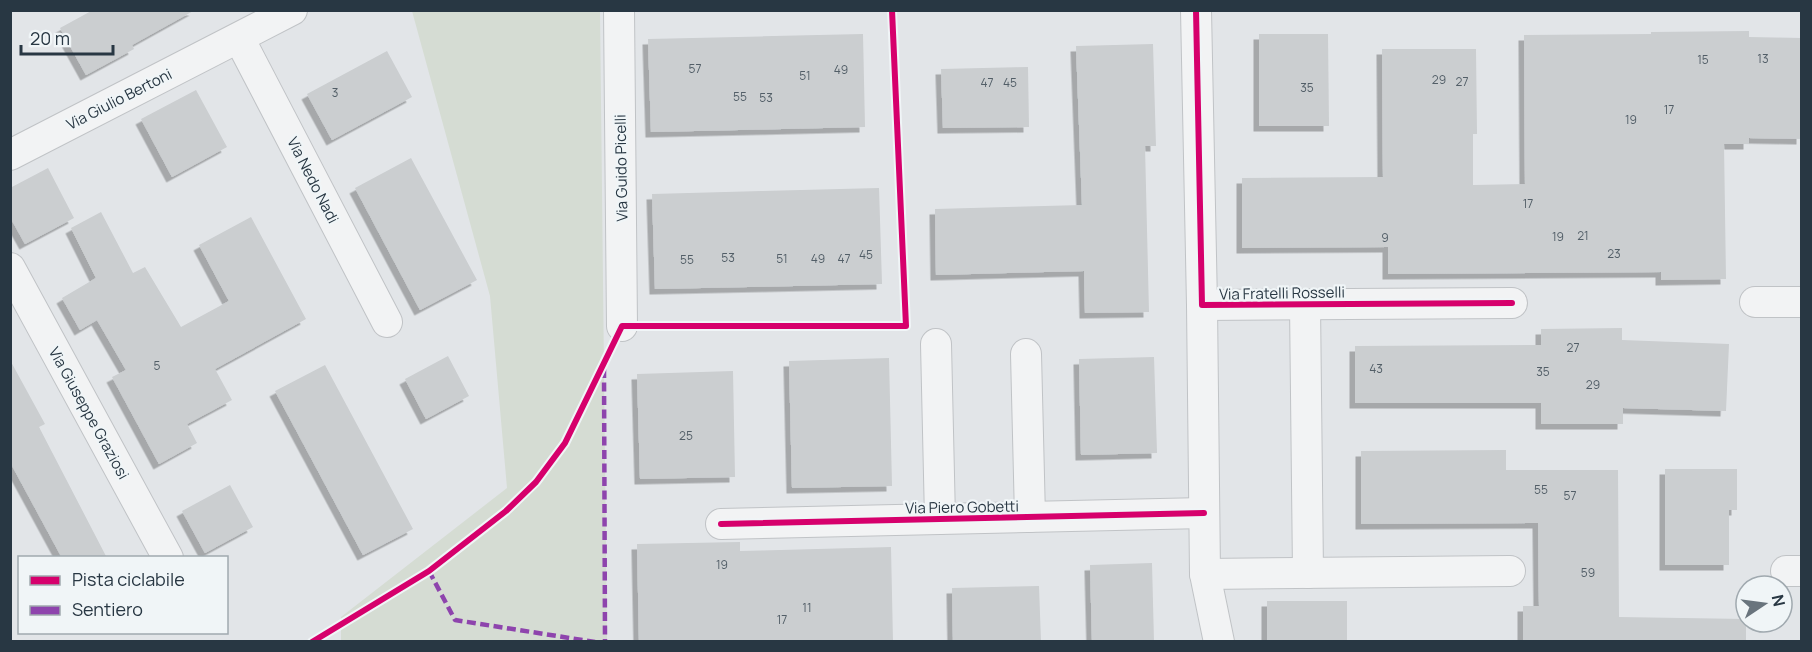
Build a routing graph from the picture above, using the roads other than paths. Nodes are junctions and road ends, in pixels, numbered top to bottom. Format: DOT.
graph roads {
  1 [pos="292,10"];
  2 [pos="619,10"];
  3 [pos="1196,10"];
  4 [pos="239,38"];
  5 [pos="10,155"];
  6 [pos="10,268"];
  7 [pos="1755,302"];
  8 [pos="1802,302"];
  9 [pos="1512,303"];
  10 [pos="1305,304"];
  11 [pos="1202,305"];
  12 [pos="387,322"];
  13 [pos="622,326"];
  14 [pos="936,344"];
  15 [pos="1026,354"];
  16 [pos="1204,513"];
  17 [pos="1030,517"];
  18 [pos="940,519"];
  19 [pos="721,524"];
  20 [pos="167,556"];
  21 [pos="1510,571"];
  22 [pos="1308,573"];
  23 [pos="1204,574"];
  24 [pos="1219,642"];
  1 -- 4 [label="street, Via Giulio Bertoni"];
  2 -- 13 [label="street, Via Guido Picelli"];
  3 -- 11 [label="street, Via Fratelli Rosselli"];
  4 -- 5 [label="street, Via Giulio Bertoni"];
  4 -- 12 [label="street, Via Nedo Nadi"];
  6 -- 20 [label="street, Via Giuseppe Graziosi"];
  7 -- 8 [label="street"];
  9 -- 10 [label="street, Via Fratelli Rosselli"];
  10 -- 11 [label="street, Via Fratelli Rosselli"];
  10 -- 22 [label="street, Via Fratelli Rosselli"];
  11 -- 16 [label="street, Via Fratelli Rosselli"];
  14 -- 18 [label="street, Via Piero Gobetti"];
  15 -- 17 [label="street, Via Piero Gobetti"];
  16 -- 17 [label="street, Via Piero Gobetti"];
  16 -- 23 [label="street, Via Fratelli Rosselli"];
  17 -- 18 [label="street, Via Piero Gobetti"];
  18 -- 19 [label="street, Via Piero Gobetti"];
  21 -- 22 [label="street"];
  22 -- 23 [label="street"];
  23 -- 24 [label="street, Via Fratelli Rosselli"];
}
